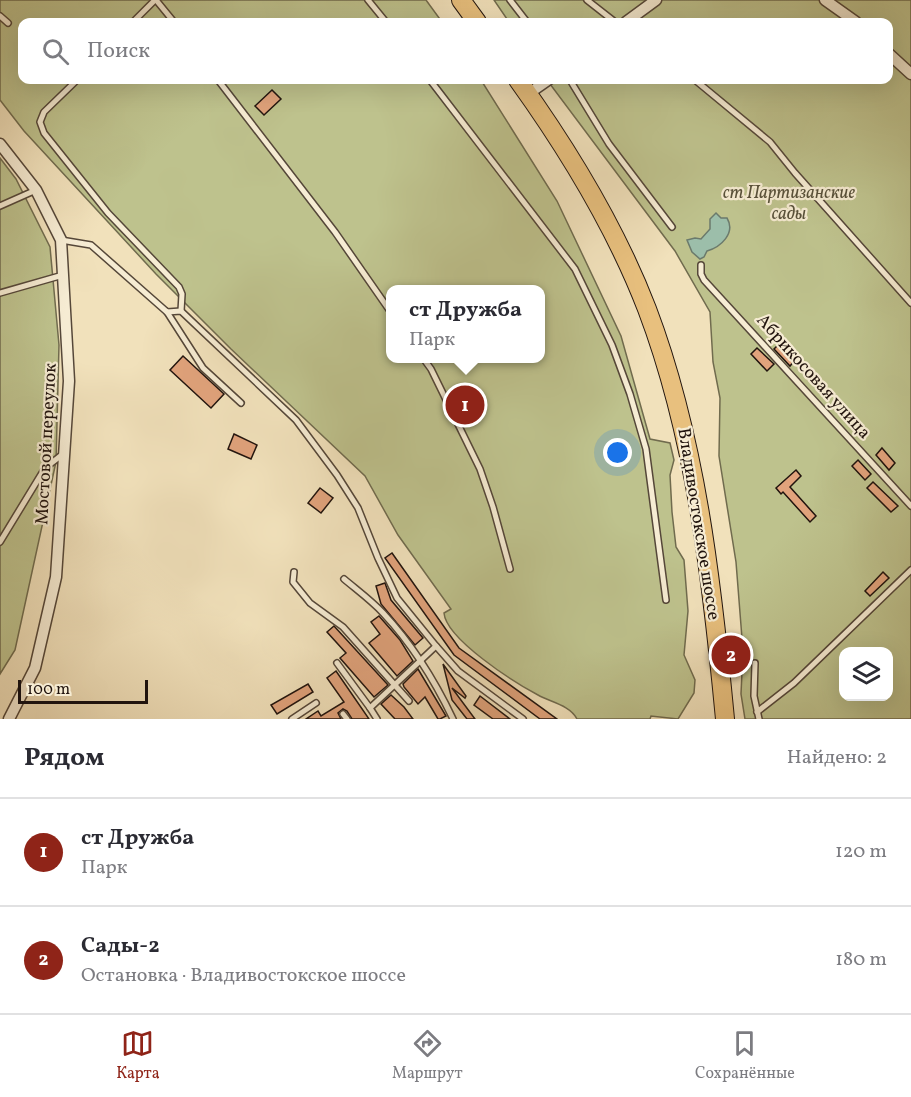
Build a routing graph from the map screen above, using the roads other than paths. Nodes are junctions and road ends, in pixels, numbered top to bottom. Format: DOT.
graph roads {
  1 [pos="156,0"];
  2 [pos="368,0"];
  3 [pos="461,0"];
  4 [pos="510,0"];
  5 [pos="587,0"];
  6 [pos="656,0"];
  7 [pos="825,0"];
  8 [pos="0,16"];
  9 [pos="137,18"];
  10 [pos="171,18"];
  11 [pos="383,18"];
  12 [pos="474,18"];
  13 [pos="524,18"];
  14 [pos="610,18"];
  15 [pos="631,18"];
  16 [pos="850,18"];
  17 [pos="8,23"];
  18 [pos="893,58"];
  19 [pos="911,74"];
  20 [pos="72,84"];
  21 [pos="221,84"];
  22 [pos="433,84"];
  23 [pos="572,84"];
  24 [pos="700,84"];
  25 [pos="523,87"];
  26 [pos="0,144"];
  27 [pos="36,190"];
  28 [pos="0,206"];
  29 [pos="672,227"];
  30 [pos="61,240"];
  31 [pos="700,265"];
  32 [pos="63,275"];
  33 [pos="0,293"];
  34 [pos="911,303"];
  35 [pos="386,304"];
  36 [pos="167,312"];
  37 [pos="181,312"];
  38 [pos="427,363"];
  39 [pos="241,403"];
  40 [pos="63,454"];
  41 [pos="911,506"];
  42 [pos="0,542"];
  43 [pos="510,569"];
  44 [pos="911,570"];
  45 [pos="294,572"];
  46 [pos="344,579"];
  47 [pos="666,600"];
  48 [pos="436,646"];
  49 [pos="420,660"];
  50 [pos="337,663"];
  51 [pos="755,663"];
  52 [pos="395,686"];
  53 [pos="409,701"];
  54 [pos="315,703"];
  55 [pos="370,708"];
  56 [pos="757,712"];
  57 [pos="9,719"];
  58 [pos="292,719"];
  59 [pos="377,719"];
  60 [pos="453,719"];
  61 [pos="523,719"];
  62 [pos="725,719"];
  63 [pos="759,719"];
  1 -- 9 [label="lane"];
  1 -- 10 [label="lane"];
  2 -- 11 [label="lane"];
  3 -- 12 [label="highway"];
  4 -- 13 [label="lane"];
  5 -- 14 [label="lane"];
  6 -- 15 [label="street"];
  7 -- 16 [label="street"];
  8 -- 17 [label="lane"];
  18 -- 19 [label="street"];
  20 -- 37 [label="lane"];
  21 -- 35 [label="lane"];
  22 -- 47 [label="lane"];
  23 -- 29 [label="lane"];
  24 -- 34 [label="lane"];
  25 -- 62 [label="highway, Владивостокское шоссе"];
  26 -- 27 [label="street, Мостовой переулок"];
  27 -- 28 [label="lane"];
  27 -- 30 [label="street, Мостовой переулок"];
  30 -- 32 [label="street, Мостовой переулок"];
  30 -- 36 [label="lane"];
  31 -- 41 [label="lane, Абрикосовая улица"];
  32 -- 33 [label="lane"];
  32 -- 40 [label="street, Мостовой переулок"];
  36 -- 37 [label="lane"];
  36 -- 39 [label="lane"];
  37 -- 48 [label="lane"];
  38 -- 43 [label="lane"];
  40 -- 42 [label="lane"];
  40 -- 57 [label="street, Мостовой переулок"];
  44 -- 56 [label="lane"];
  45 -- 52 [label="lane"];
  46 -- 49 [label="lane"];
  48 -- 49 [label="lane"];
  48 -- 61 [label="lane"];
  49 -- 52 [label="lane"];
  49 -- 60 [label="lane"];
  50 -- 55 [label="lane"];
  51 -- 56 [label="lane"];
  52 -- 53 [label="lane"];
  52 -- 55 [label="lane"];
  54 -- 58 [label="lane"];
  55 -- 59 [label="lane"];
  56 -- 63 [label="lane"];
}
